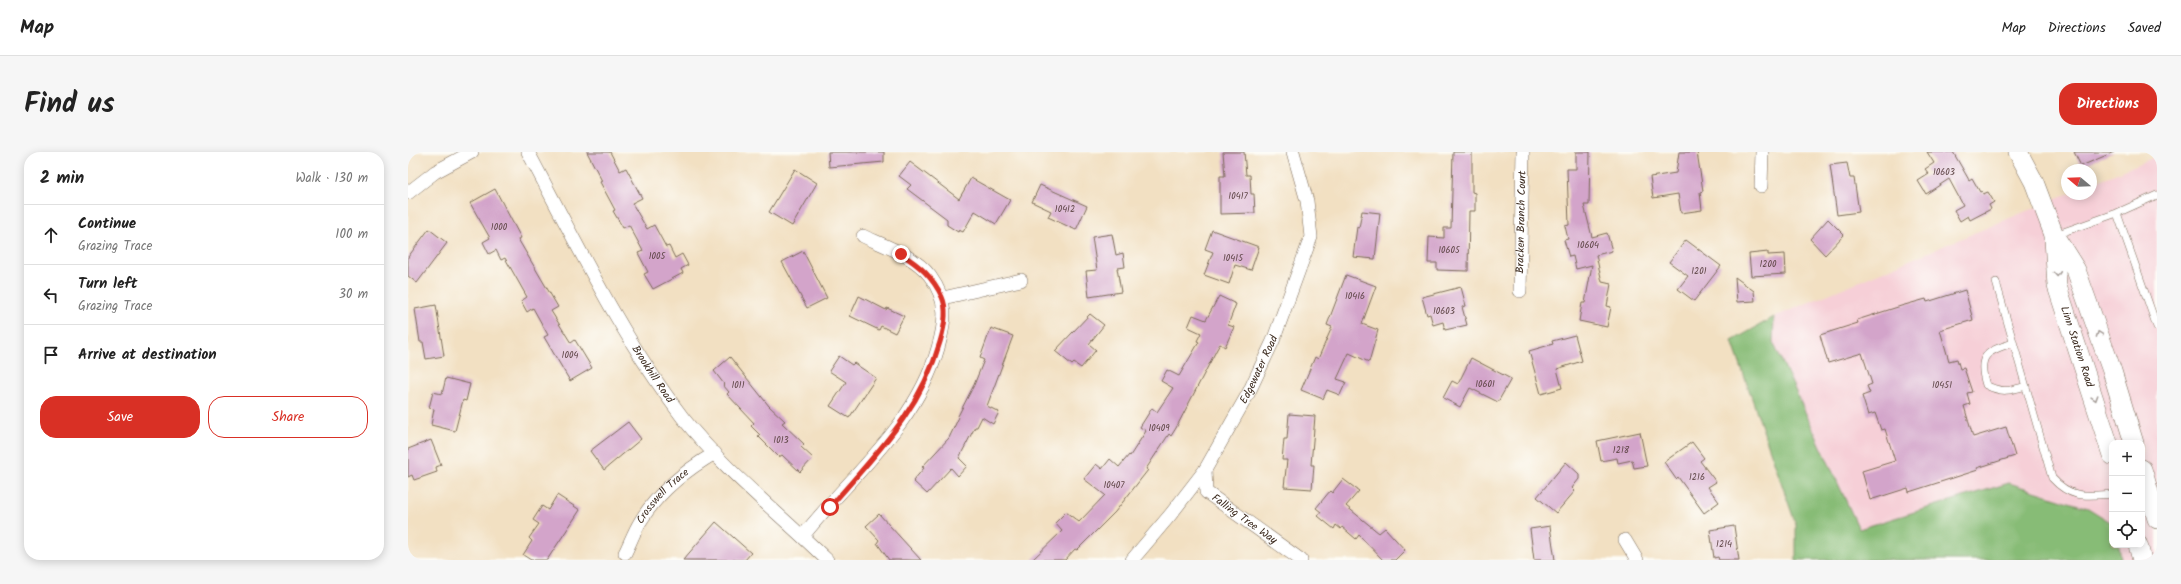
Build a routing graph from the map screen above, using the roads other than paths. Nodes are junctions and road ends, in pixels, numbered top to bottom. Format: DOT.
graph roads {
  1 [pos="472,152"];
  2 [pos="528,152"];
  3 [pos="1293,152"];
  4 [pos="1522,152"];
  5 [pos="1762,152"];
  6 [pos="2018,152"];
  7 [pos="1761,186"];
  8 [pos="408,193"];
  9 [pos="2156,197"];
  10 [pos="2117,213"];
  11 [pos="2054,235"];
  12 [pos="863,236"];
  13 [pos="1021,280"];
  14 [pos="1996,282"];
  15 [pos="1520,291"];
  16 [pos="943,298"];
  17 [pos="2157,327"];
  18 [pos="2013,342"];
  19 [pos="2026,386"];
  20 [pos="2133,440"];
  21 [pos="2109,446"];
  22 [pos="715,453"];
  23 [pos="1205,470"];
  24 [pos="2145,476"];
  25 [pos="2149,488"];
  26 [pos="2109,494"];
  27 [pos="2157,519"];
  28 [pos="803,536"];
  29 [pos="1625,540"];
  30 [pos="2139,548"];
  31 [pos="625,553"];
  32 [pos="827,560"];
  33 [pos="1132,560"];
  34 [pos="1301,560"];
  35 [pos="1637,560"];
  36 [pos="2142,560"];
  1 -- 8 [label="street"];
  2 -- 22 [label="street, Brookhill Road"];
  3 -- 23 [label="street, Edgewater Road"];
  4 -- 15 [label="street, Bracken Branch Court"];
  5 -- 7 [label="street"];
  6 -- 11 [label="street, Linn Station Road"];
  9 -- 10 [label="lane"];
  10 -- 11 [label="lane"];
  10 -- 17 [label="lane"];
  20 -- 11 [label="street, Linn Station Road, one-way"];
  11 -- 21 [label="street, Linn Station Road, one-way"];
  12 -- 16 [label="street"];
  13 -- 16 [label="street"];
  14 -- 18 [label="lane"];
  16 -- 28 [label="street"];
  18 -- 19 [label="lane"];
  18 -- 19 [label="lane"];
  19 -- 26 [label="lane"];
  22 -- 28 [label="street, Brookhill Road"];
  22 -- 31 [label="street, Crosswell Trace"];
  23 -- 33 [label="street, Edgewater Road"];
  23 -- 34 [label="street, Falling Tree Way"];
  24 -- 25 [label="street"];
  25 -- 27 [label="street"];
  28 -- 32 [label="street, Brookhill Road"];
  29 -- 35 [label="street"];
  30 -- 36 [label="street"];
}
